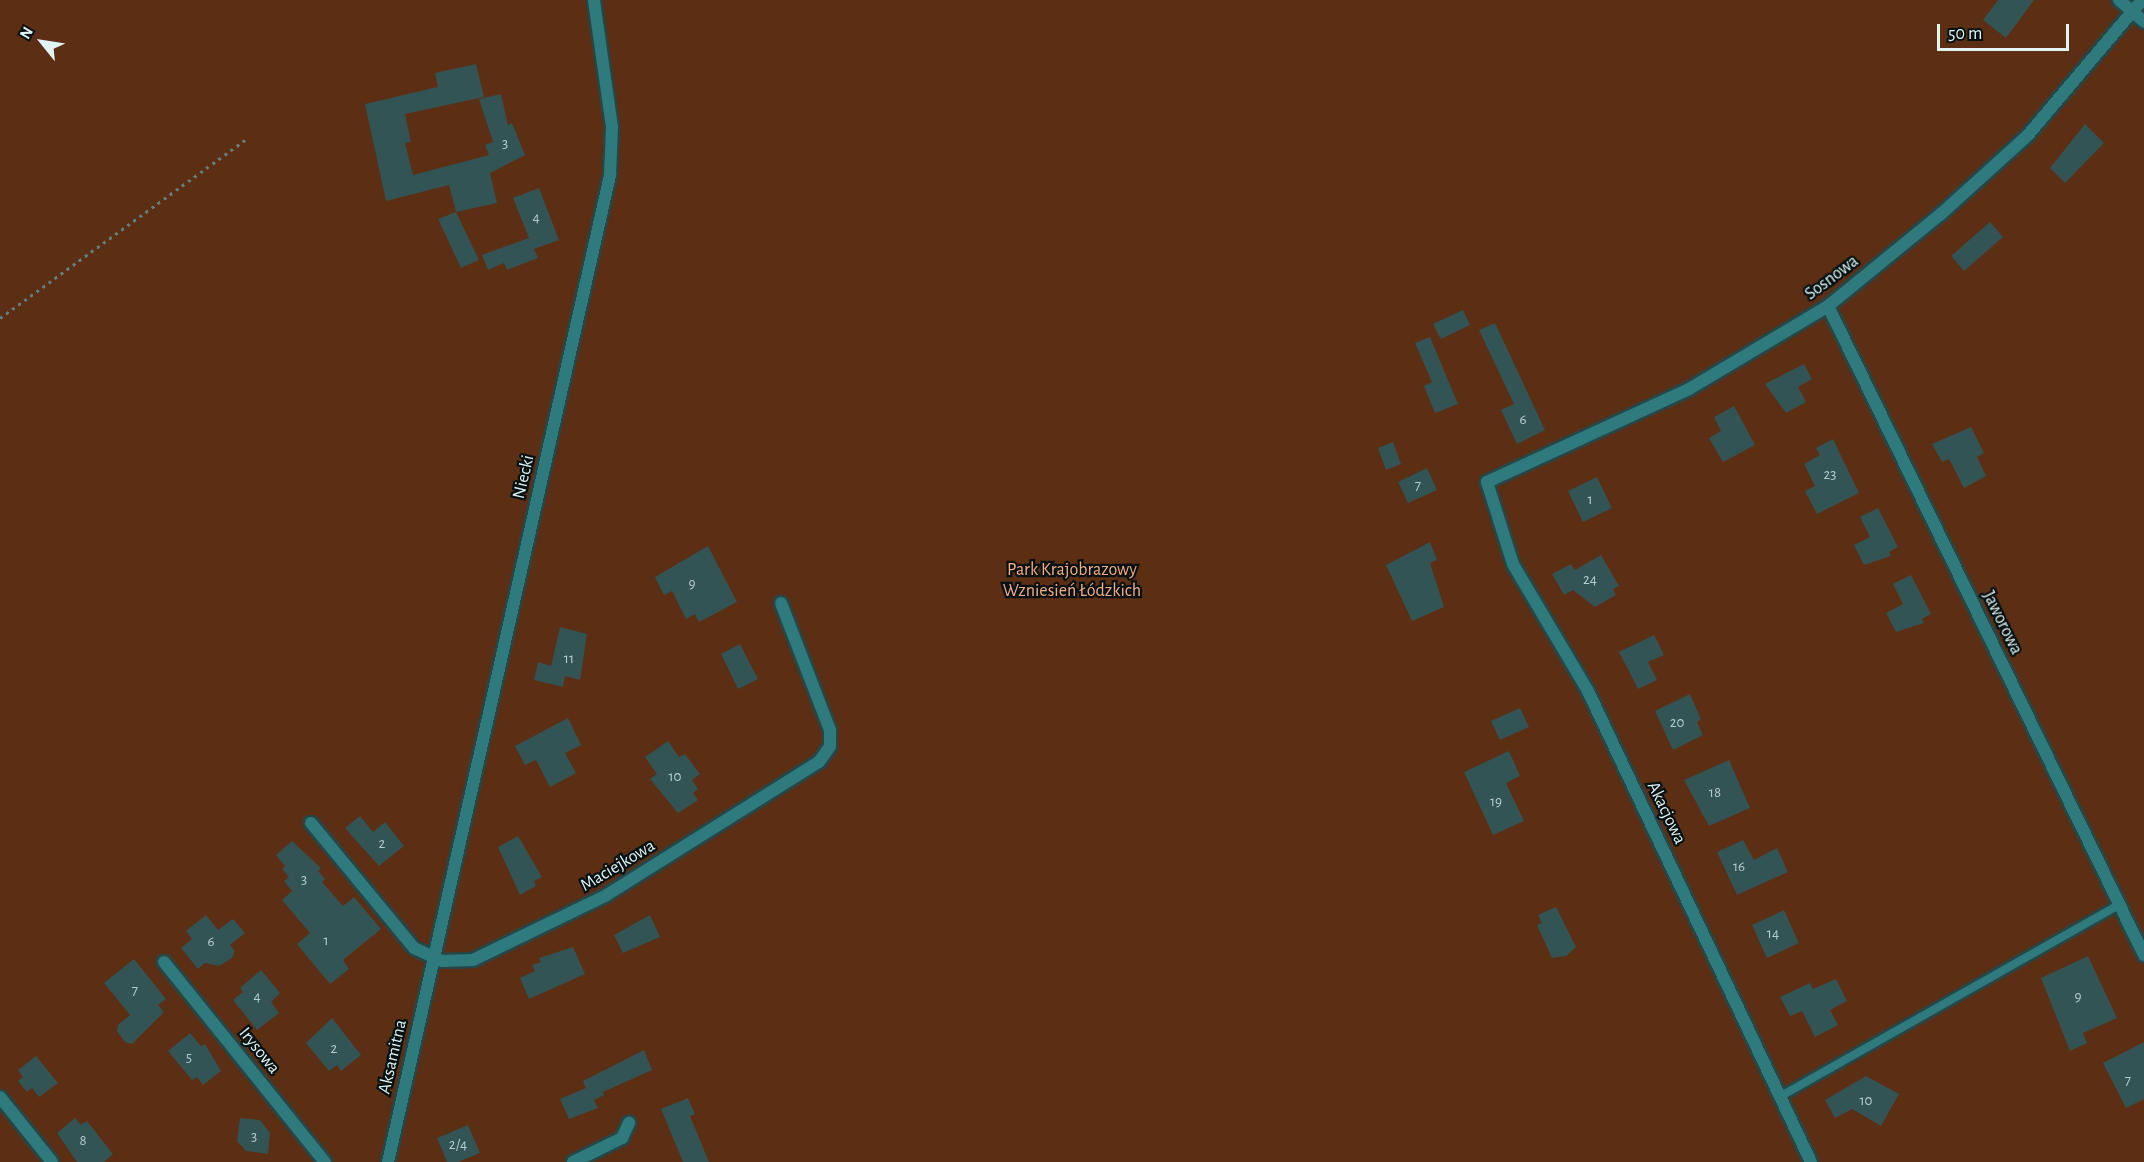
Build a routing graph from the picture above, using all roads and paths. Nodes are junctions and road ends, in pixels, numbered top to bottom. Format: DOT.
graph roads {
  1 [pos="594,0"];
  2 [pos="2119,0"];
  3 [pos="2142,0"];
  4 [pos="2133,10"];
  5 [pos="2144,22"];
  6 [pos="246,139"];
  7 [pos="1828,306"];
  8 [pos="0,318"];
  9 [pos="1486,482"];
  10 [pos="781,603"];
  11 [pos="311,823"];
  12 [pos="2120,904"];
  13 [pos="2144,955"];
  14 [pos="433,959"];
  15 [pos="164,962"];
  16 [pos="1781,1096"];
  17 [pos="0,1097"];
  18 [pos="629,1123"];
  19 [pos="52,1162"];
  20 [pos="325,1162"];
  21 [pos="388,1162"];
  22 [pos="573,1162"];
  23 [pos="1811,1162"];
  1 -- 14 [label="street, Niecki"];
  2 -- 4 [label="street"];
  3 -- 4 [label="street, Sosnowa"];
  4 -- 5 [label="street"];
  4 -- 7 [label="street, Sosnowa"];
  6 -- 8 [label="path"];
  7 -- 9 [label="street, Sosnowa"];
  7 -- 12 [label="street, Jaworowa"];
  9 -- 16 [label="street, Akacjowa"];
  10 -- 14 [label="street, Maciejkowa"];
  11 -- 14 [label="street, Maciejkowa"];
  12 -- 13 [label="street, Jaworowa"];
  12 -- 16 [label="lane"];
  14 -- 21 [label="street, Aksamitna"];
  15 -- 20 [label="street, Irysowa"];
  16 -- 23 [label="street, Akacjowa"];
  17 -- 19 [label="street"];
  18 -- 22 [label="street"];
}
